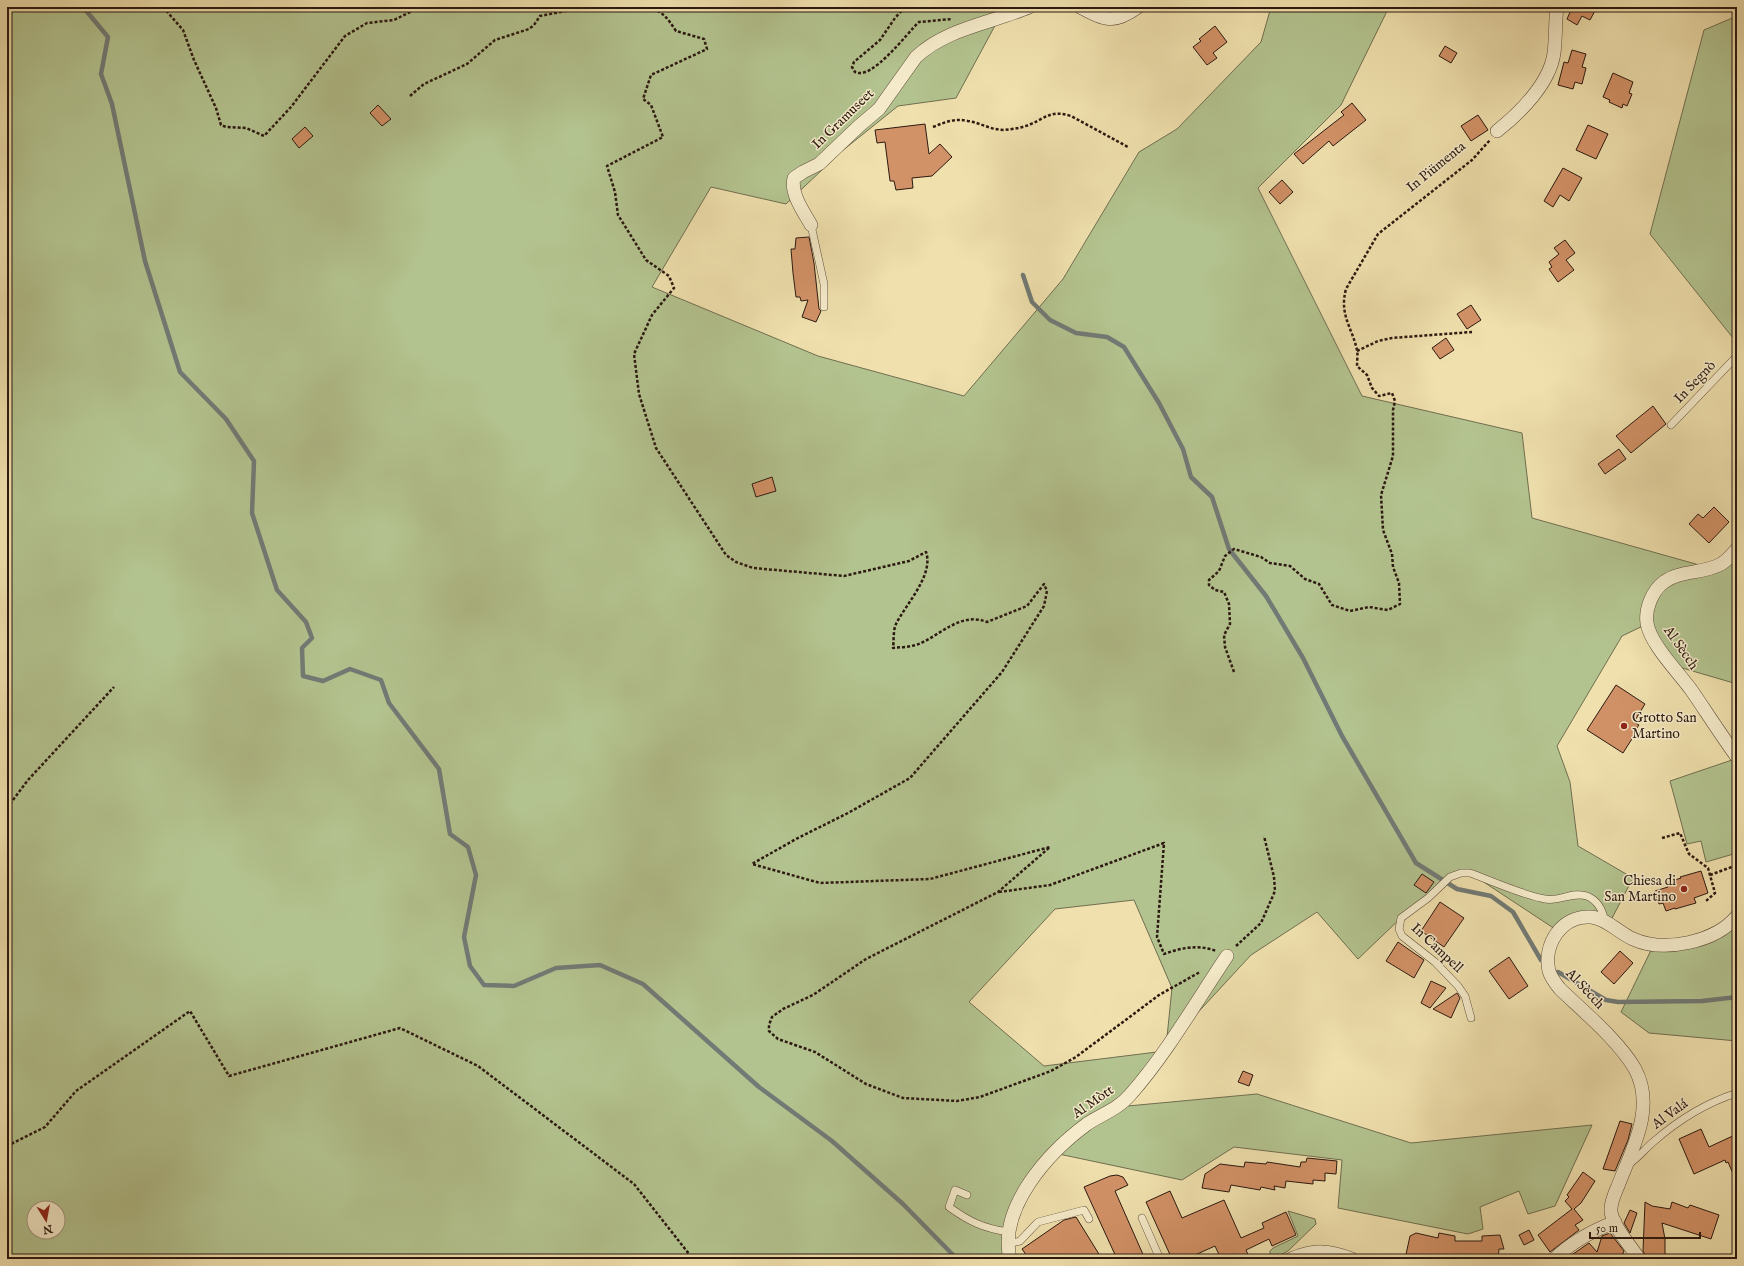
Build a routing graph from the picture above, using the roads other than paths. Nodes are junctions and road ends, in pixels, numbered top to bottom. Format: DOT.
graph roads {
  1 [pos="1029,7"];
  2 [pos="1080,7"];
  3 [pos="1138,7"];
  4 [pos="1557,7"];
  5 [pos="1497,131"];
  6 [pos="811,224"];
  7 [pos="824,307"];
  8 [pos="1737,356"];
  9 [pos="1671,425"];
  10 [pos="1737,549"];
  11 [pos="1737,757"];
  12 [pos="1737,916"];
  13 [pos="1605,922"];
  14 [pos="1227,956"];
  15 [pos="1471,1018"];
  16 [pos="1737,1093"];
  17 [pos="1626,1166"];
  18 [pos="968,1195"];
  19 [pos="1142,1218"];
  20 [pos="1089,1219"];
  21 [pos="1615,1222"];
  22 [pos="1008,1238"];
  23 [pos="1349,1258"];
  24 [pos="1010,1259"];
  25 [pos="1160,1259"];
  26 [pos="1291,1259"];
  27 [pos="1554,1259"];
  28 [pos="1639,1259"];
  1 -- 6 [label="street, In Gramuseet"];
  2 -- 3 [label="street"];
  4 -- 5 [label="street"];
  6 -- 7 [label="lane"];
  8 -- 9 [label="lane, In Segnò"];
  10 -- 11 [label="street, Al Sècch"];
  12 -- 13 [label="street, Al Sècch"];
  13 -- 15 [label="lane, In Campell"];
  13 -- 17 [label="street, Al Sècch"];
  14 -- 22 [label="street, Al Mòtt"];
  16 -- 17 [label="lane, Al Valá"];
  17 -- 21 [label="street, Al Sècch"];
  18 -- 22 [label="lane"];
  19 -- 25 [label="lane"];
  20 -- 22 [label="lane"];
  21 -- 27 [label="street"];
  21 -- 28 [label="street"];
  22 -- 24 [label="street, Al Mòtt"];
  23 -- 26 [label="street"];
}
